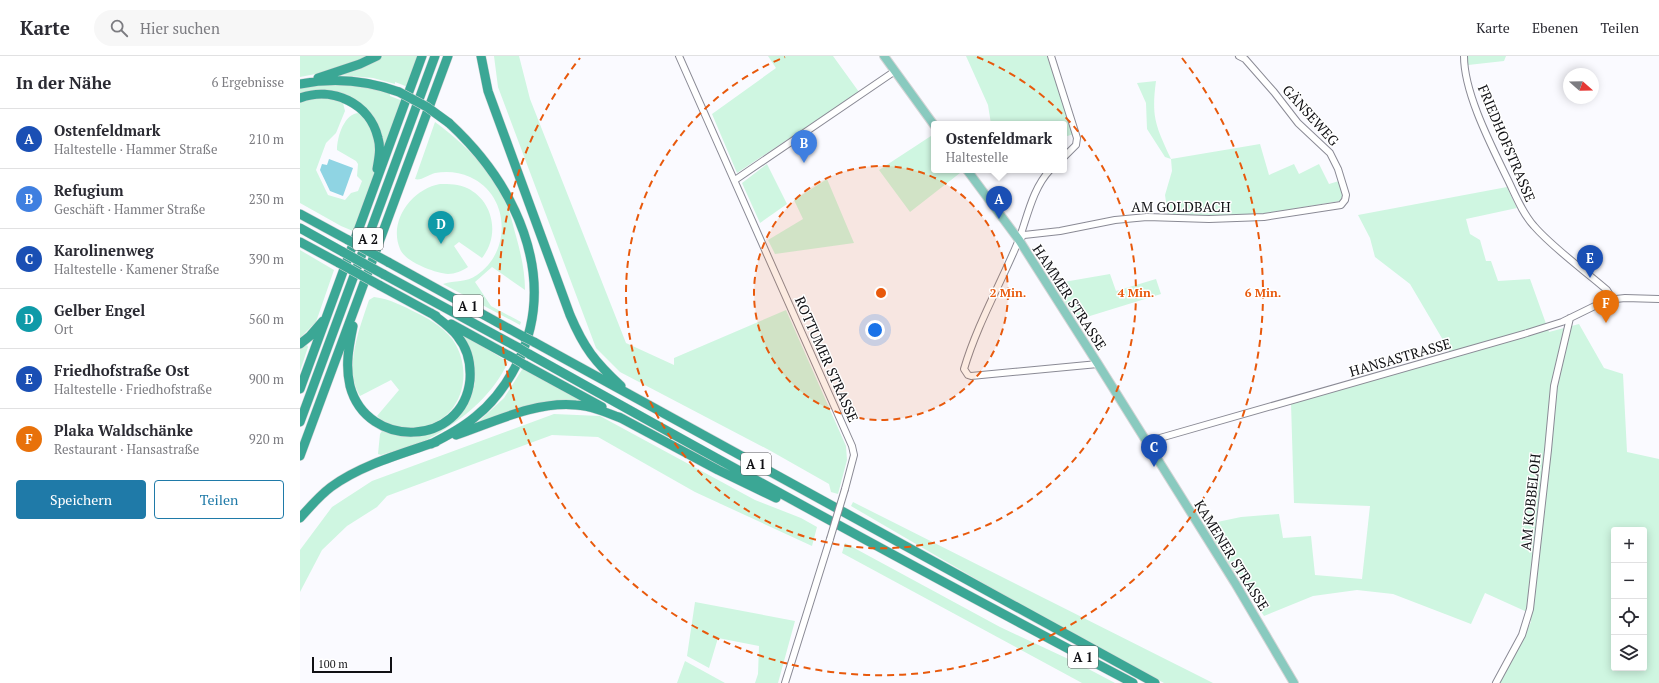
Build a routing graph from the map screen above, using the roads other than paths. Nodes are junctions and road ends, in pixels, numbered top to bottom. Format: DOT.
graph roads {
  1 [pos="377,56"];
  2 [pos="422,56"];
  3 [pos="435,56"];
  4 [pos="448,56"];
  5 [pos="481,56"];
  6 [pos="679,56"];
  7 [pos="884,56"];
  8 [pos="1051,56"];
  9 [pos="1464,56"];
  10 [pos="1244,57"];
  11 [pos="895,71"];
  12 [pos="301,84"];
  13 [pos="300,98"];
  14 [pos="931,121"];
  15 [pos="1067,154"];
  16 [pos="969,173"];
  17 [pos="1048,173"];
  18 [pos="735,180"];
  19 [pos="1345,200"];
  20 [pos="301,214"];
  21 [pos="361,224"];
  22 [pos="300,228"];
  23 [pos="1019,240"];
  24 [pos="300,242"];
  25 [pos="1612,298"];
  26 [pos="1659,299"];
  27 [pos="358,301"];
  28 [pos="431,313"];
  29 [pos="328,315"];
  30 [pos="1570,318"];
  31 [pos="300,344"];
  32 [pos="1098,364"];
  33 [pos="300,389"];
  34 [pos="631,395"];
  35 [pos="623,419"];
  36 [pos="300,422"];
  37 [pos="1146,442"];
  38 [pos="431,444"];
  39 [pos="300,456"];
  40 [pos="812,511"];
  41 [pos="300,518"];
  42 [pos="785,683"];
  43 [pos="1133,683"];
  44 [pos="1155,683"];
  45 [pos="1294,683"];
  46 [pos="1496,683"];
  1 -- 12 [label="highway"];
  2 -- 21 [label="highway"];
  3 -- 36 [label="highway, A 2"];
  4 -- 27 [label="highway, A 2"];
  5 -- 34 [label="highway"];
  6 -- 18 [label="street, ROTTUMER STRASSE"];
  7 -- 11 [label="main road"];
  8 -- 15 [label="street"];
  9 -- 25 [label="street, FRIEDHOFSTRASSE"];
  10 -- 19 [label="street, GÄNSEWEG"];
  11 -- 14 [label="main road"];
  11 -- 18 [label="street"];
  12 -- 38 [label="highway, bridge"];
  13 -- 21 [label="highway"];
  16 -- 23 [label="main road, HAMMER STRASSE"];
  17 -- 23 [label="street"];
  18 -- 42 [label="street, ROTTUMER STRASSE, bridge"];
  19 -- 23 [label="street, AM GOLDBACH"];
  20 -- 34 [label="highway, A 1, bridge"];
  21 -- 29 [label="highway"];
  22 -- 40 [label="highway, A 1, bridge"];
  23 -- 32 [label="main road, HAMMER STRASSE"];
  23 -- 32 [label="street"];
  24 -- 28 [label="highway, bridge"];
  25 -- 26 [label="street, HANSASTRASSE"];
  25 -- 30 [label="street, HANSASTRASSE"];
  27 -- 28 [label="highway"];
  27 -- 39 [label="highway, A 2"];
  28 -- 35 [label="highway, bridge"];
  29 -- 31 [label="highway"];
  29 -- 33 [label="highway"];
  30 -- 37 [label="street, HANSASTRASSE"];
  30 -- 46 [label="street, AM KOBBELOH"];
  32 -- 37 [label="main road, HAMMER STRASSE"];
  34 -- 44 [label="highway, A 1"];
  35 -- 38 [label="highway"];
  35 -- 40 [label="highway"];
  37 -- 45 [label="main road, KAMENER STRASSE"];
  38 -- 41 [label="highway"];
  40 -- 43 [label="highway, A 1"];
}
